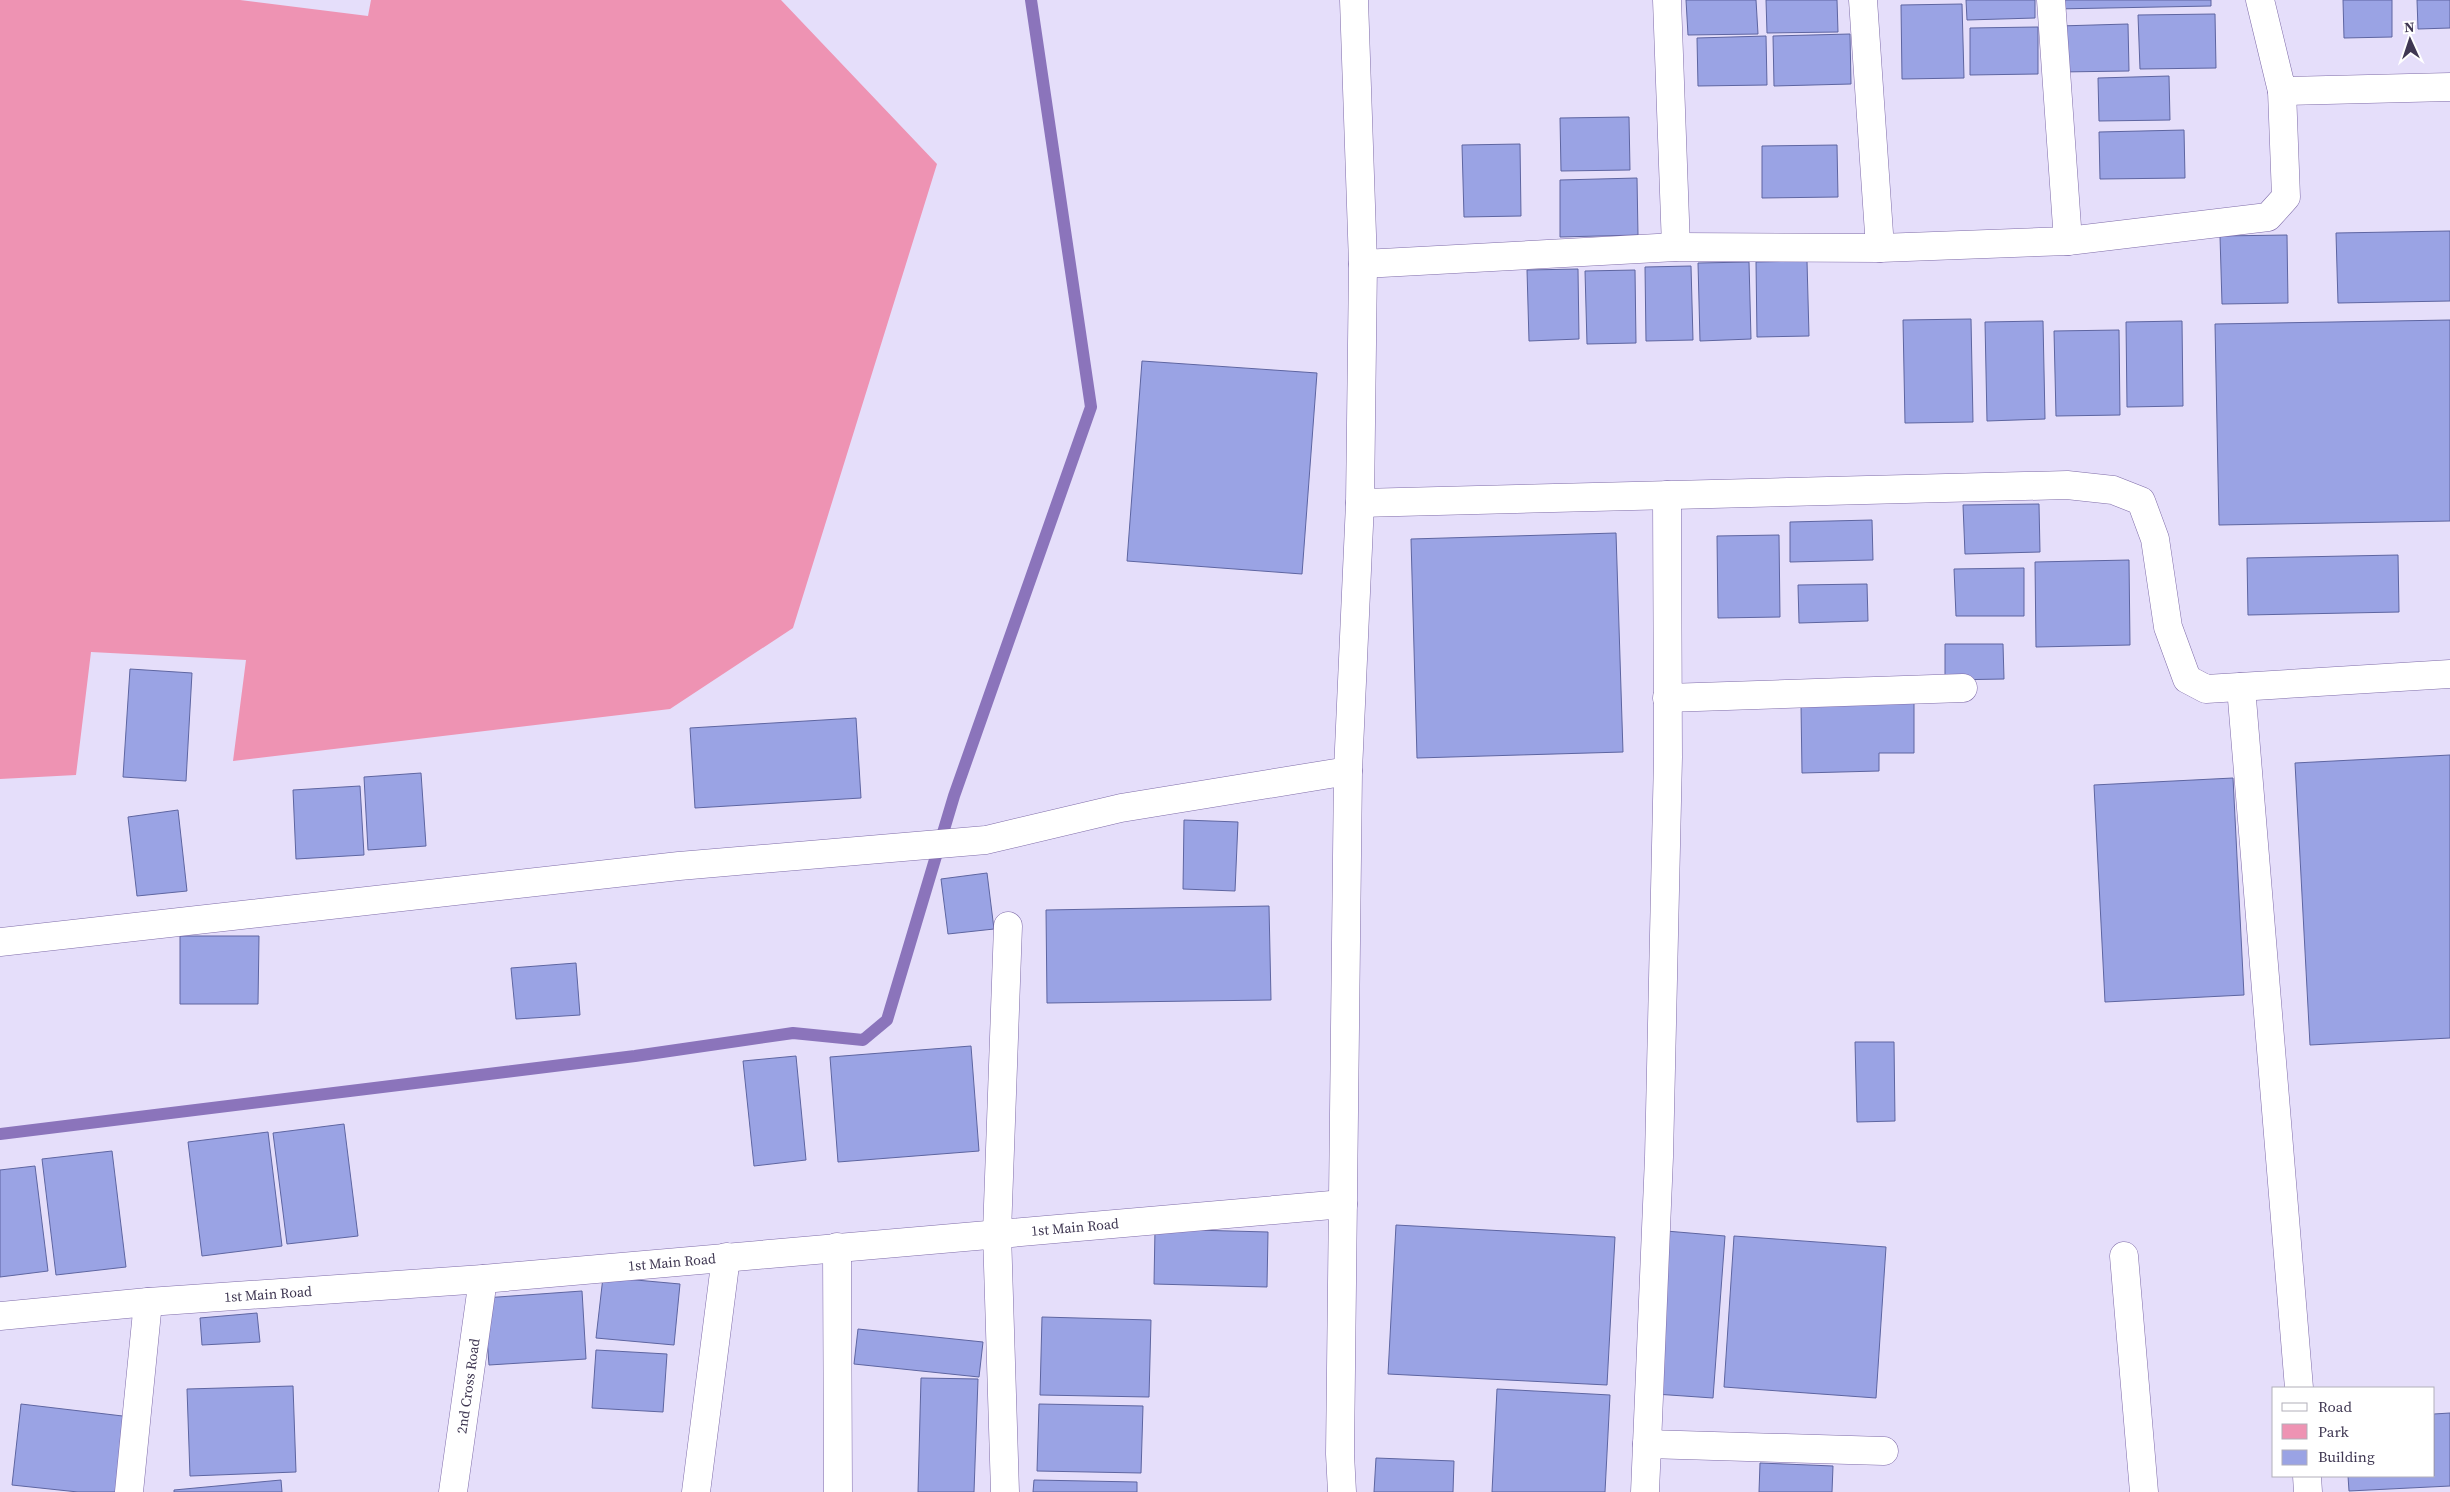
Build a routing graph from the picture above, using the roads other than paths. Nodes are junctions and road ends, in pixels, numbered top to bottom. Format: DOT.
graph roads {
  1 [pos="1354,0"];
  2 [pos="1667,0"];
  3 [pos="1863,0"];
  4 [pos="2051,0"];
  5 [pos="2260,0"];
  6 [pos="2450,86"];
  7 [pos="2282,91"];
  8 [pos="2068,241"];
  9 [pos="1676,247"];
  10 [pos="1880,248"];
  11 [pos="1363,264"];
  12 [pos="1667,495"];
  13 [pos="1360,503"];
  14 [pos="2450,674"];
  15 [pos="2241,687"];
  16 [pos="1963,688"];
  17 [pos="1667,698"];
  18 [pos="1348,772"];
  19 [pos="1008,926"];
  20 [pos="0,942"];
  21 [pos="1343,1204"];
  22 [pos="997,1234"];
  23 [pos="837,1247"];
  24 [pos="2124,1256"];
  25 [pos="726,1257"];
  26 [pos="483,1279"];
  27 [pos="148,1302"];
  28 [pos="0,1316"];
  29 [pos="2300,1387"];
  30 [pos="1647,1444"];
  31 [pos="1884,1451"];
  32 [pos="2307,1477"];
  33 [pos="129,1492"];
  34 [pos="453,1492"];
  35 [pos="696,1492"];
  36 [pos="838,1492"];
  37 [pos="1005,1492"];
  38 [pos="1342,1492"];
  39 [pos="1645,1492"];
  40 [pos="2144,1492"];
  41 [pos="2308,1492"];
  1 -- 11 [label="street"];
  2 -- 9 [label="street"];
  3 -- 10 [label="street"];
  4 -- 8 [label="street"];
  5 -- 7 [label="street"];
  6 -- 7 [label="street"];
  7 -- 8 [label="street"];
  8 -- 10 [label="street"];
  9 -- 10 [label="street"];
  9 -- 11 [label="street"];
  11 -- 13 [label="street"];
  12 -- 13 [label="street"];
  12 -- 15 [label="street"];
  12 -- 17 [label="street"];
  13 -- 18 [label="street"];
  14 -- 15 [label="street"];
  15 -- 29 [label="street"];
  16 -- 17 [label="street"];
  17 -- 30 [label="street"];
  18 -- 20 [label="street"];
  18 -- 21 [label="street"];
  19 -- 22 [label="street"];
  21 -- 22 [label="street, 1st Main Road"];
  21 -- 38 [label="street"];
  22 -- 23 [label="street, 1st Main Road"];
  22 -- 37 [label="street"];
  23 -- 25 [label="street, 1st Main Road"];
  23 -- 36 [label="street"];
  24 -- 40 [label="street"];
  25 -- 26 [label="street, 1st Main Road"];
  25 -- 35 [label="street"];
  26 -- 27 [label="street, 1st Main Road"];
  26 -- 34 [label="street, 2nd Cross Road"];
  27 -- 28 [label="street, 1st Main Road"];
  27 -- 33 [label="street"];
  30 -- 31 [label="street"];
  30 -- 39 [label="street"];
  32 -- 41 [label="street"];
}
